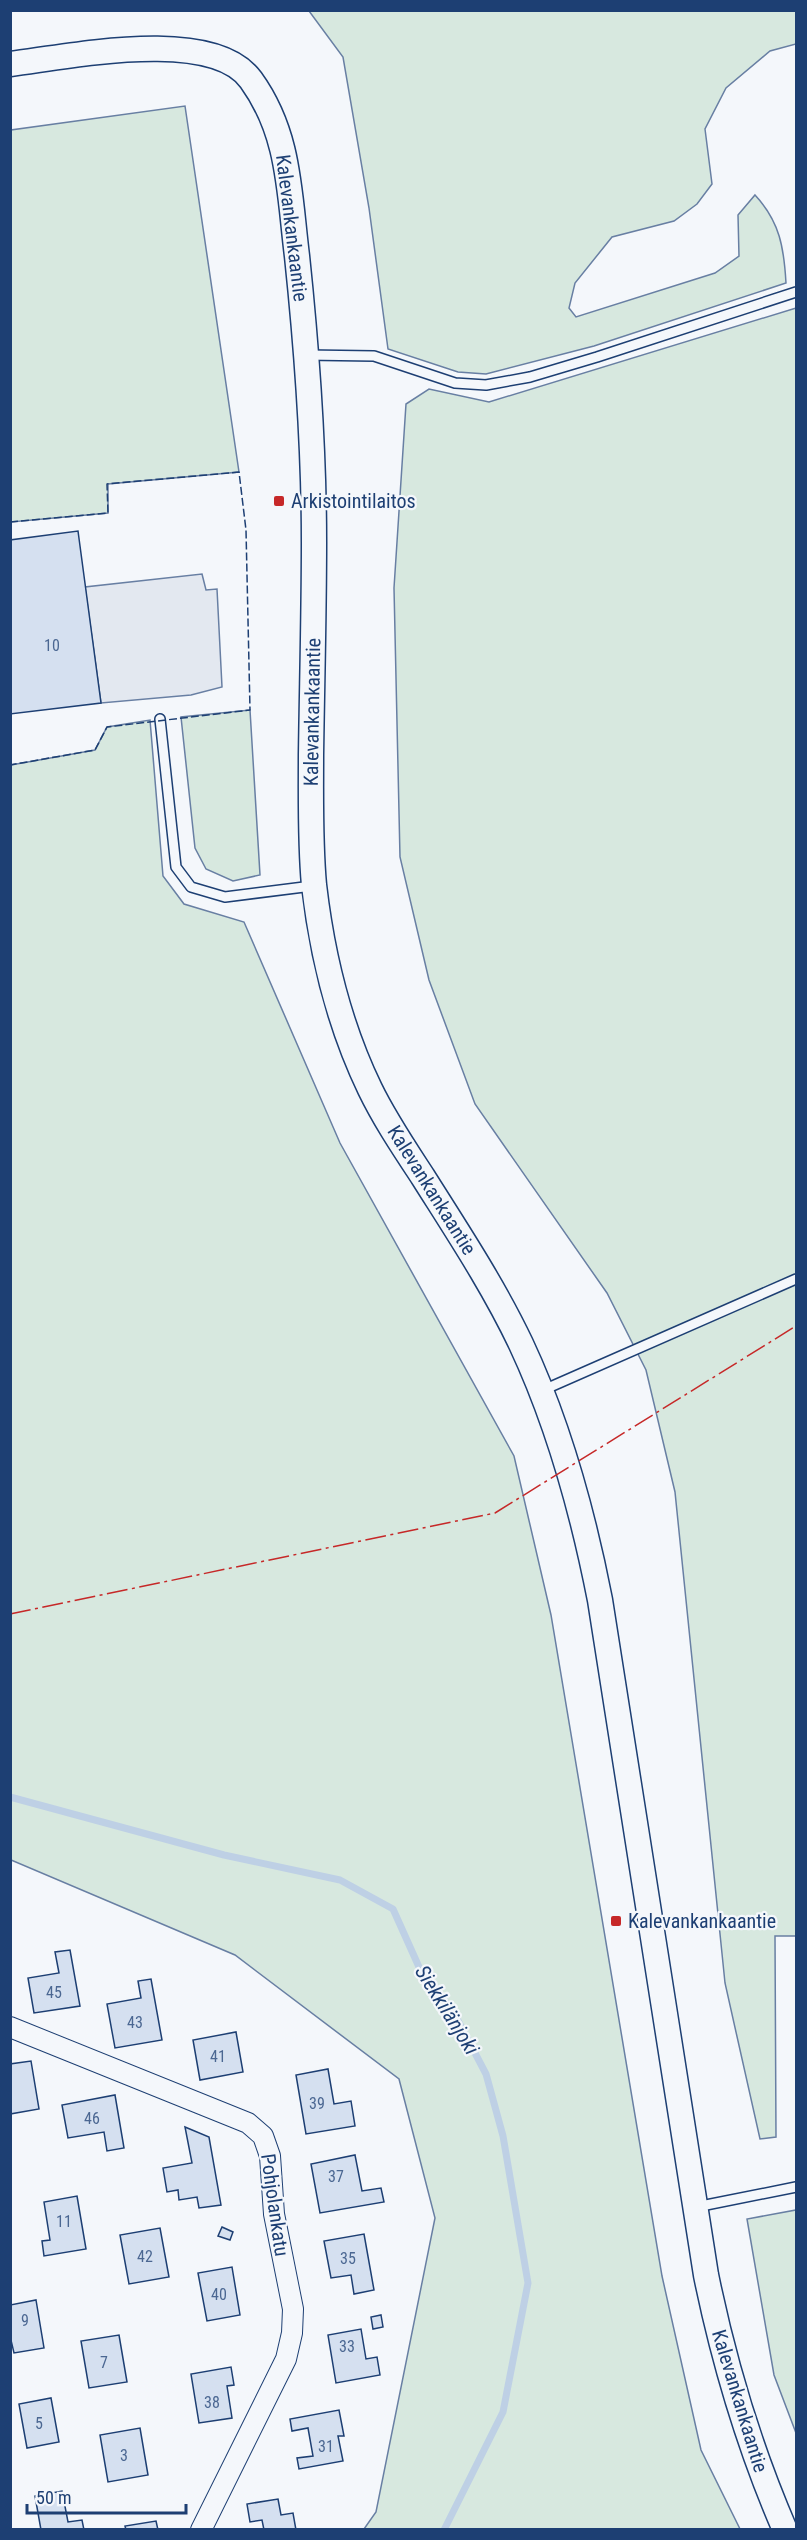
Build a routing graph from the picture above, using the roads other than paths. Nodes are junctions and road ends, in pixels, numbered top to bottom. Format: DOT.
graph roads {
  1 [pos="10,64"];
  2 [pos="796,292"];
  3 [pos="306,355"];
  4 [pos="160,719"];
  5 [pos="314,886"];
  6 [pos="796,1279"];
  7 [pos="541,1391"];
  8 [pos="10,2027"];
  9 [pos="796,2187"];
  10 [pos="695,2207"];
  11 [pos="201,2529"];
  12 [pos="785,2529"];
  1 -- 3 [label="street, Kalevankankaantie"];
  2 -- 3 [label="lane"];
  3 -- 5 [label="street, Kalevankankaantie"];
  4 -- 5 [label="lane"];
  5 -- 7 [label="street, Kalevankankaantie"];
  6 -- 7 [label="lane"];
  7 -- 10 [label="street, Kalevankankaantie"];
  8 -- 11 [label="street, Pohjolankatu"];
  9 -- 10 [label="lane"];
  10 -- 12 [label="street, Kalevankankaantie"];
}
